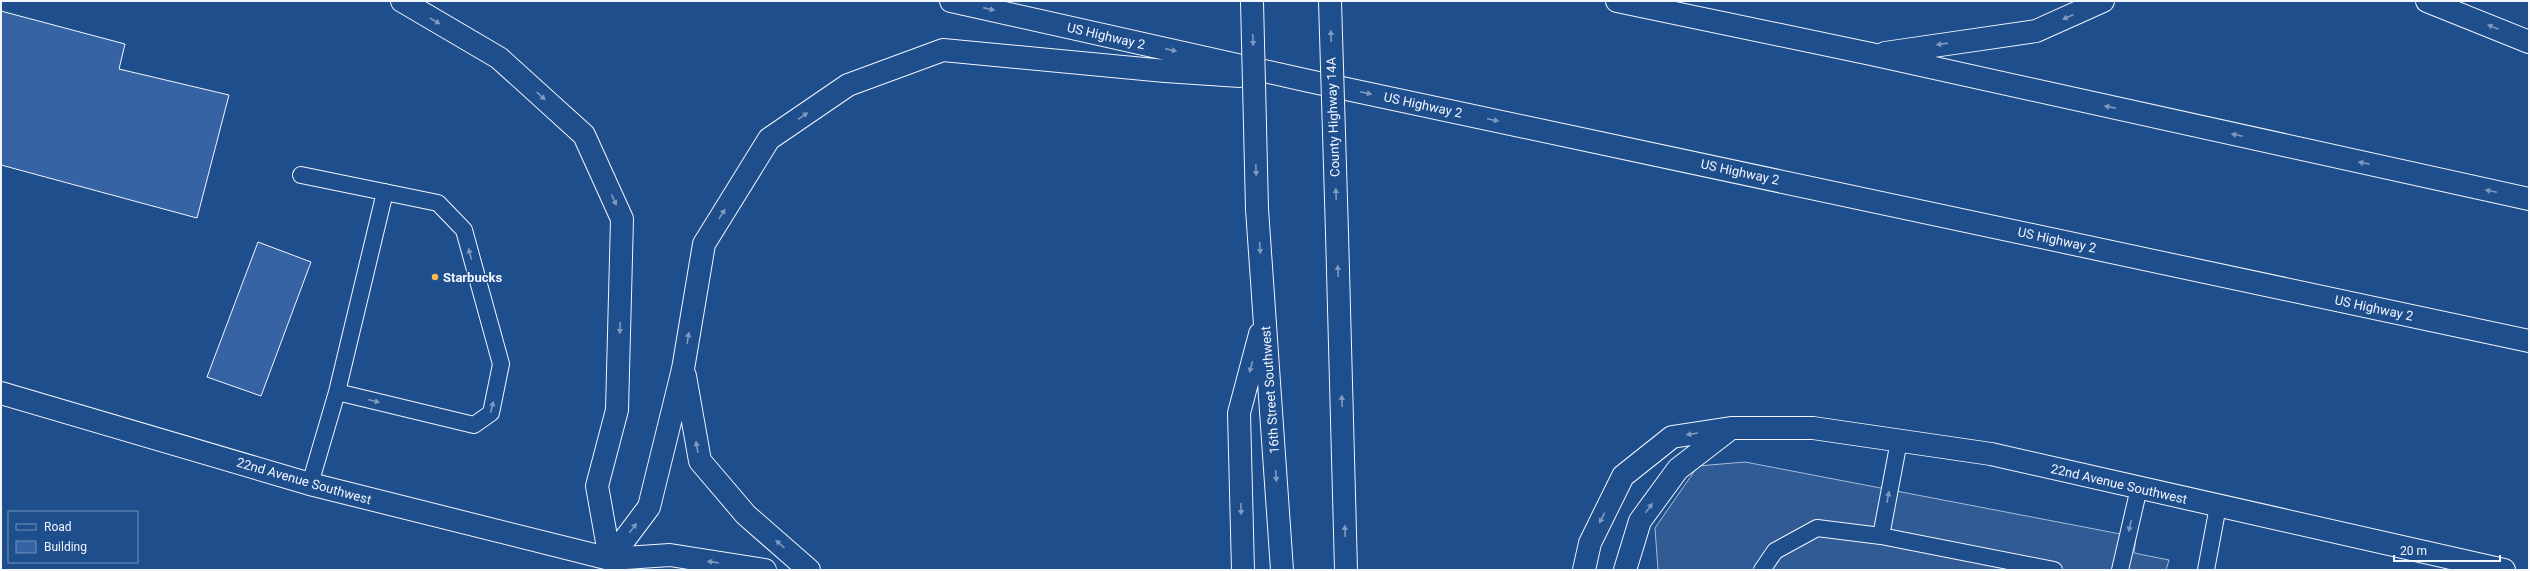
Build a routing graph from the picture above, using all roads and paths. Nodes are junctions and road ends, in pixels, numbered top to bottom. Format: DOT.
graph roads {
  1 [pos="402,1"];
  2 [pos="951,1"];
  3 [pos="1252,1"];
  4 [pos="1330,1"];
  5 [pos="1617,1"];
  6 [pos="2103,1"];
  7 [pos="2427,1"];
  8 [pos="2529,42"];
  9 [pos="1871,54"];
  10 [pos="1309,81"];
  11 [pos="301,175"];
  12 [pos="385,192"];
  13 [pos="2529,199"];
  14 [pos="1265,316"];
  15 [pos="2529,341"];
  16 [pos="683,369"];
  17 [pos="336,392"];
  18 [pos="1,393"];
  19 [pos="1731,428"];
  20 [pos="1899,441"];
  21 [pos="310,484"];
  22 [pos="2139,488"];
  23 [pos="2218,506"];
  24 [pos="1881,536"];
  25 [pos="2448,564"];
  26 [pos="614,566"];
  27 [pos="765,570"];
  28 [pos="809,570"];
  29 [pos="1243,570"];
  30 [pos="1282,570"];
  31 [pos="1346,570"];
  32 [pos="1584,570"];
  33 [pos="1625,570"];
  34 [pos="1762,570"];
  35 [pos="2054,570"];
  36 [pos="2120,570"];
  37 [pos="2206,570"];
  38 [pos="2504,570"];
  1 -- 26 [label="main road, one-way"];
  2 -- 10 [label="main road, US Highway 2, one-way"];
  3 -- 14 [label="main road, 16th Street Southwest, one-way, bridge"];
  31 -- 4 [label="main road, County Highway 14A, one-way, bridge"];
  5 -- 9 [label="main road"];
  6 -- 9 [label="main road, one-way"];
  8 -- 7 [label="main road, one-way"];
  13 -- 9 [label="main road, one-way"];
  10 -- 15 [label="main road, US Highway 2, one-way"];
  16 -- 10 [label="main road, one-way"];
  11 -- 12 [label="lane"];
  12 -- 17 [label="lane"];
  17 -- 12 [label="lane, one-way"];
  14 -- 29 [label="main road, one-way"];
  14 -- 30 [label="main road, 16th Street Southwest, one-way"];
  26 -- 16 [label="main road, one-way"];
  28 -- 16 [label="main road, one-way"];
  17 -- 21 [label="lane"];
  18 -- 21 [label="main road, 22nd Avenue Southwest"];
  19 -- 20 [label="main road, 22nd Avenue Southwest"];
  19 -- 32 [label="main road, 22nd Avenue Southwest, one-way"];
  33 -- 19 [label="main road, one-way"];
  20 -- 22 [label="main road, 22nd Avenue Southwest"];
  24 -- 20 [label="lane, one-way"];
  21 -- 26 [label="main road, 22nd Avenue Southwest"];
  22 -- 23 [label="main road, 22nd Avenue Southwest"];
  22 -- 36 [label="lane, one-way"];
  23 -- 25 [label="main road, 22nd Avenue Southwest"];
  23 -- 37 [label="lane"];
  24 -- 34 [label="lane"];
  24 -- 35 [label="lane"];
  25 -- 38 [label="main road, 22nd Avenue Southwest"];
  27 -- 26 [label="main road, 22nd Avenue Southwest, one-way"];
}
